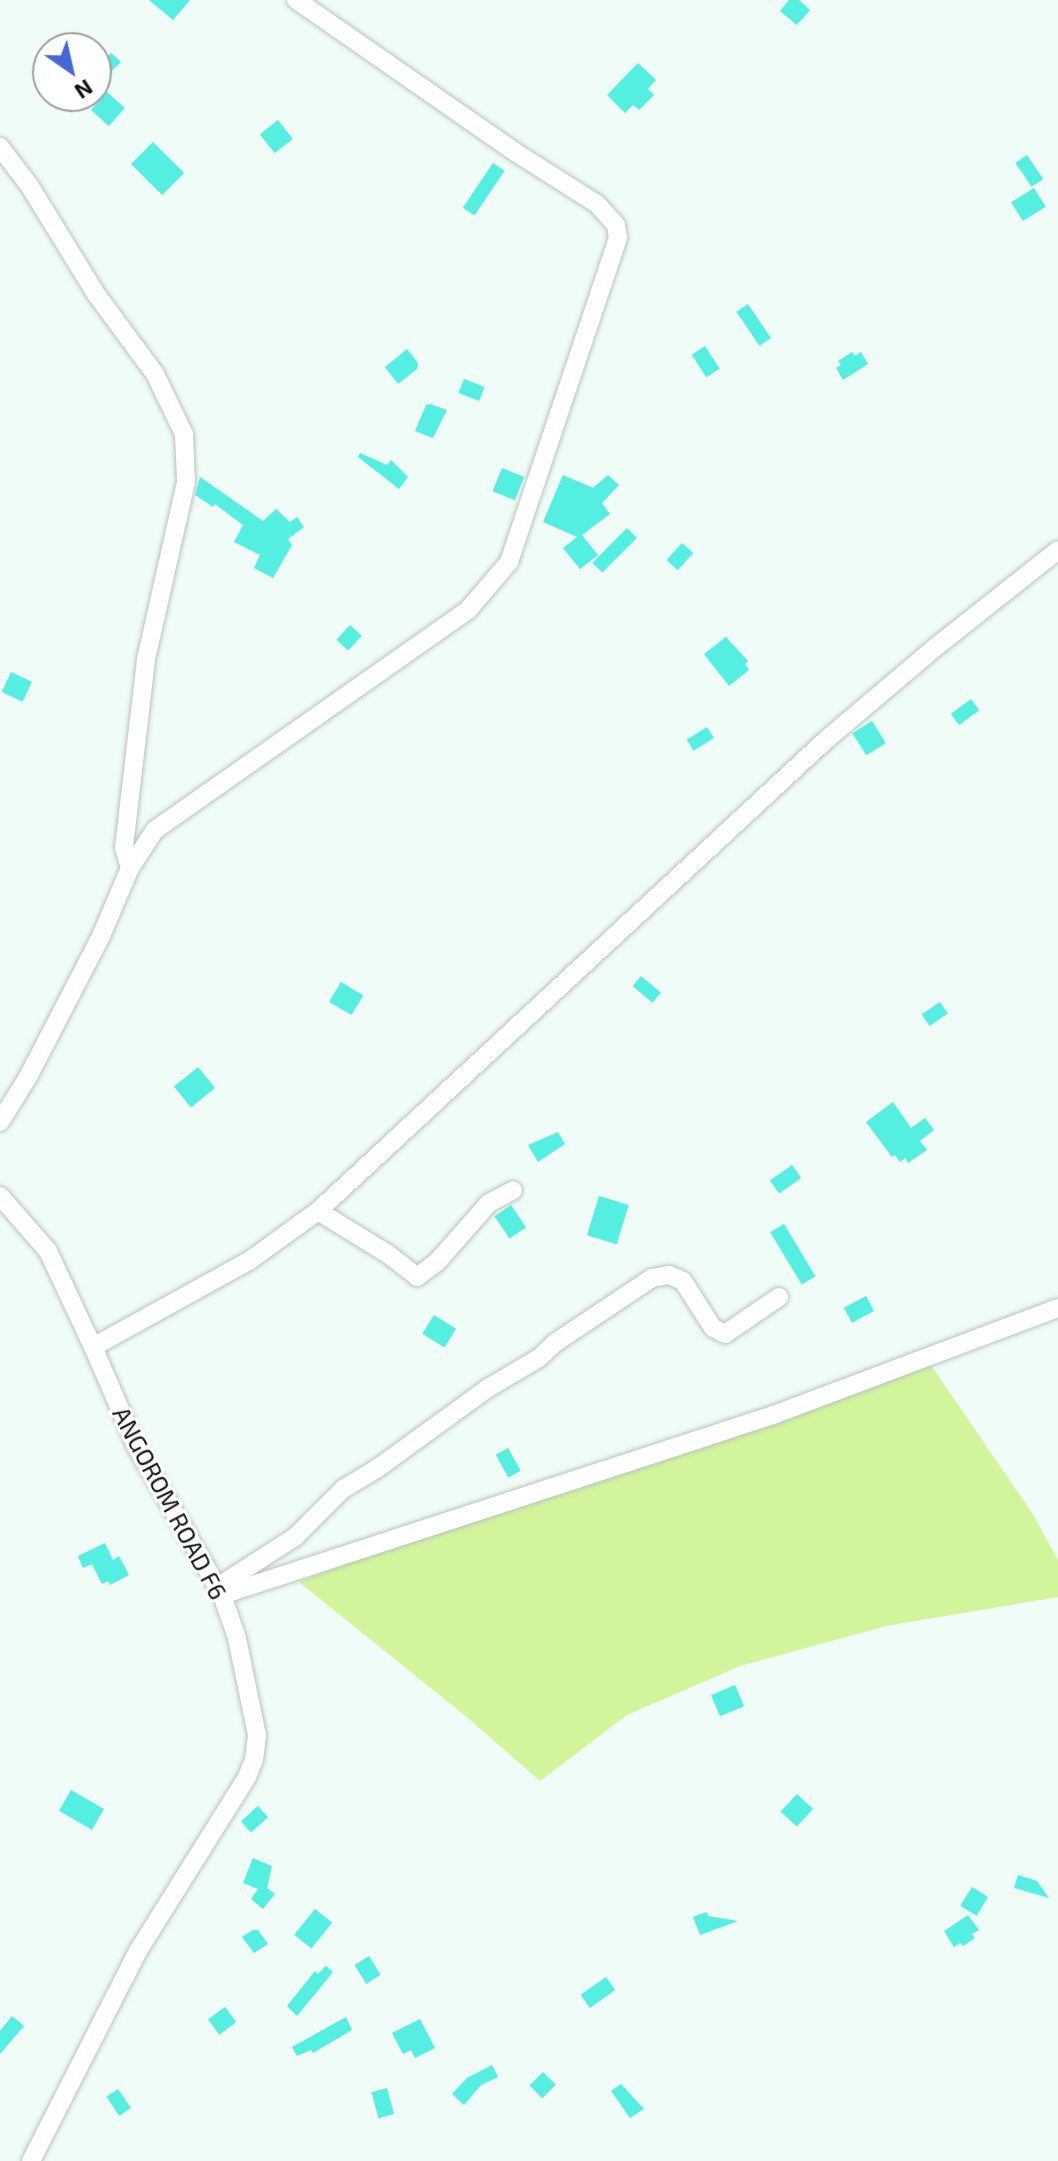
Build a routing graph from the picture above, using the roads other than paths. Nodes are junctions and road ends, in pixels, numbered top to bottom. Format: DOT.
graph roads {
  1 [pos="296,0"];
  2 [pos="0,147"];
  3 [pos="1058,550"];
  4 [pos="130,868"];
  5 [pos="0,1122"];
  6 [pos="513,1190"];
  7 [pos="0,1196"];
  8 [pos="318,1211"];
  9 [pos="779,1297"];
  10 [pos="1058,1308"];
  11 [pos="93,1347"];
  12 [pos="222,1595"];
  13 [pos="31,2161"];
  1 -- 4 [label="street"];
  2 -- 4 [label="street"];
  3 -- 8 [label="street"];
  4 -- 5 [label="street"];
  6 -- 8 [label="street"];
  7 -- 11 [label="street, ANGOROM ROAD F6"];
  8 -- 11 [label="street"];
  9 -- 12 [label="street"];
  10 -- 12 [label="street"];
  11 -- 12 [label="street, ANGOROM ROAD F6"];
  12 -- 13 [label="street, ANGOROM ROAD F6"];
}
